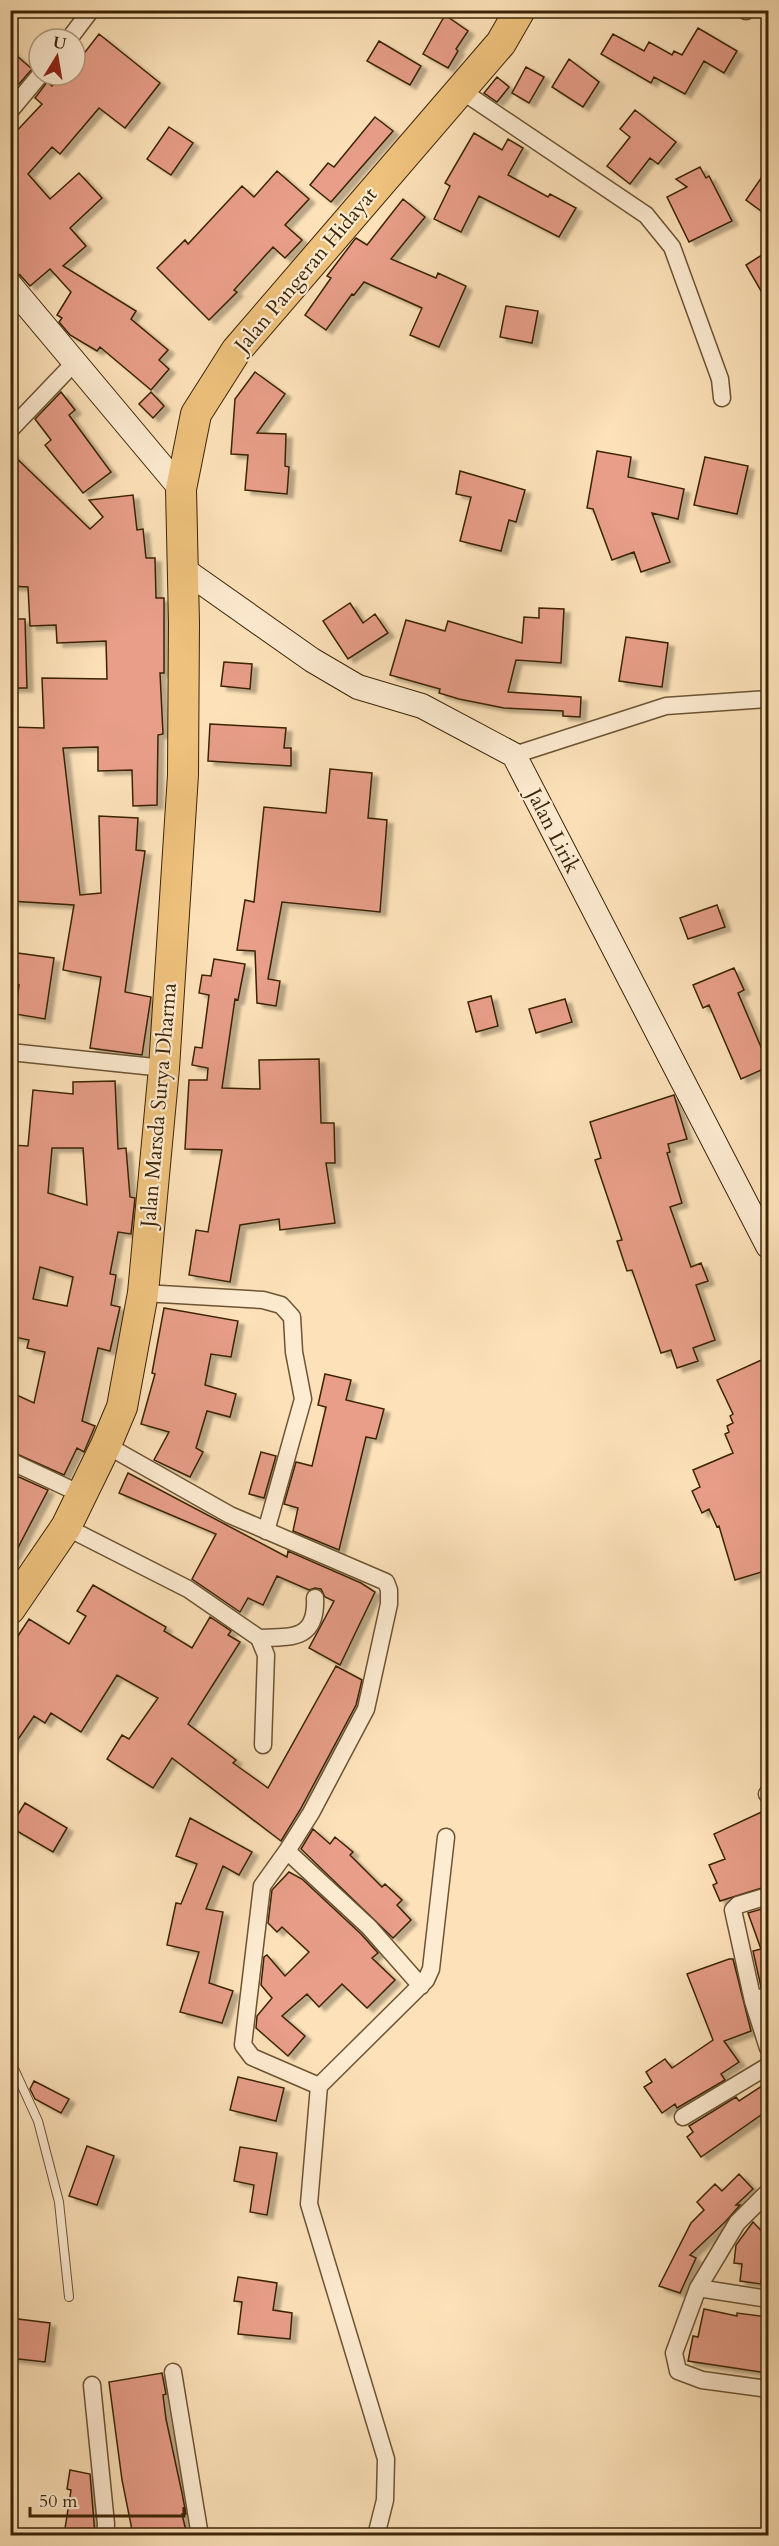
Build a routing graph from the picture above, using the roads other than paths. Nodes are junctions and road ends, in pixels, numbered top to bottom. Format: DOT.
graph roads {
  1 [pos="91,10"];
  2 [pos="520,10"];
  3 [pos="78,27"];
  4 [pos="30,87"];
  5 [pos="459,89"];
  6 [pos="10,111"];
  7 [pos="10,285"];
  8 [pos="76,361"];
  9 [pos="722,398"];
  10 [pos="10,430"];
  11 [pos="181,489"];
  12 [pos="183,569"];
  13 [pos="768,699"];
  14 [pos="514,755"];
  15 [pos="10,1052"];
  16 [pos="164,1068"];
  17 [pos="768,1246"];
  18 [pos="143,1293"];
  19 [pos="106,1445"];
  20 [pos="10,1461"];
  21 [pos="83,1495"];
  22 [pos="66,1527"];
  23 [pos="266,1531"];
  24 [pos="315,1598"];
  25 [pos="10,1609"];
  26 [pos="259,1638"];
  27 [pos="263,1745"];
  28 [pos="446,1837"];
  29 [pos="287,1851"];
  30 [pos="768,1896"];
  31 [pos="421,1986"];
  32 [pos="761,1998"];
  33 [pos="768,2048"];
  34 [pos="10,2060"];
  35 [pos="768,2066"];
  36 [pos="319,2086"];
  37 [pos="683,2117"];
  38 [pos="768,2192"];
  39 [pos="748,2212"];
  40 [pos="768,2213"];
  41 [pos="698,2288"];
  42 [pos="69,2297"];
  43 [pos="768,2298"];
  44 [pos="173,2372"];
  45 [pos="92,2385"];
  46 [pos="768,2389"];
  47 [pos="105,2535"];
  48 [pos="200,2535"];
  49 [pos="376,2535"];
  1 -- 3 [label="street"];
  2 -- 5 [label="highway, Jalan Pangeran Hidayat"];
  4 -- 6 [label="street"];
  5 -- 9 [label="street"];
  5 -- 11 [label="highway, Jalan Pangeran Hidayat"];
  7 -- 8 [label="main road"];
  8 -- 10 [label="street"];
  8 -- 11 [label="main road"];
  11 -- 12 [label="highway, Jalan Pangeran Hidayat"];
  12 -- 14 [label="main road"];
  12 -- 16 [label="highway, Jalan Marsda Surya Dharma"];
  13 -- 14 [label="street"];
  14 -- 17 [label="main road, Jalan Lirik"];
  15 -- 16 [label="street"];
  16 -- 18 [label="highway, Jalan Marsda Surya Dharma"];
  18 -- 19 [label="highway, Jalan Marsda Surya Dharma"];
  18 -- 23 [label="street"];
  19 -- 21 [label="highway, Jalan Marsda Surya Dharma"];
  19 -- 23 [label="street"];
  20 -- 21 [label="street"];
  21 -- 22 [label="highway, Jalan Marsda Surya Dharma"];
  22 -- 25 [label="highway, Jalan Marsda Surya Dharma"];
  22 -- 26 [label="street"];
  23 -- 29 [label="street"];
  24 -- 26 [label="street"];
  26 -- 27 [label="street"];
  28 -- 31 [label="street"];
  29 -- 31 [label="street"];
  29 -- 36 [label="street"];
  30 -- 32 [label="street"];
  31 -- 36 [label="street"];
  32 -- 33 [label="street"];
  34 -- 42 [label="lane"];
  35 -- 37 [label="street"];
  36 -- 49 [label="street"];
  38 -- 39 [label="street"];
  39 -- 40 [label="street"];
  39 -- 41 [label="street"];
  41 -- 43 [label="street"];
  41 -- 46 [label="street"];
  44 -- 48 [label="street"];
  45 -- 47 [label="street"];
}
